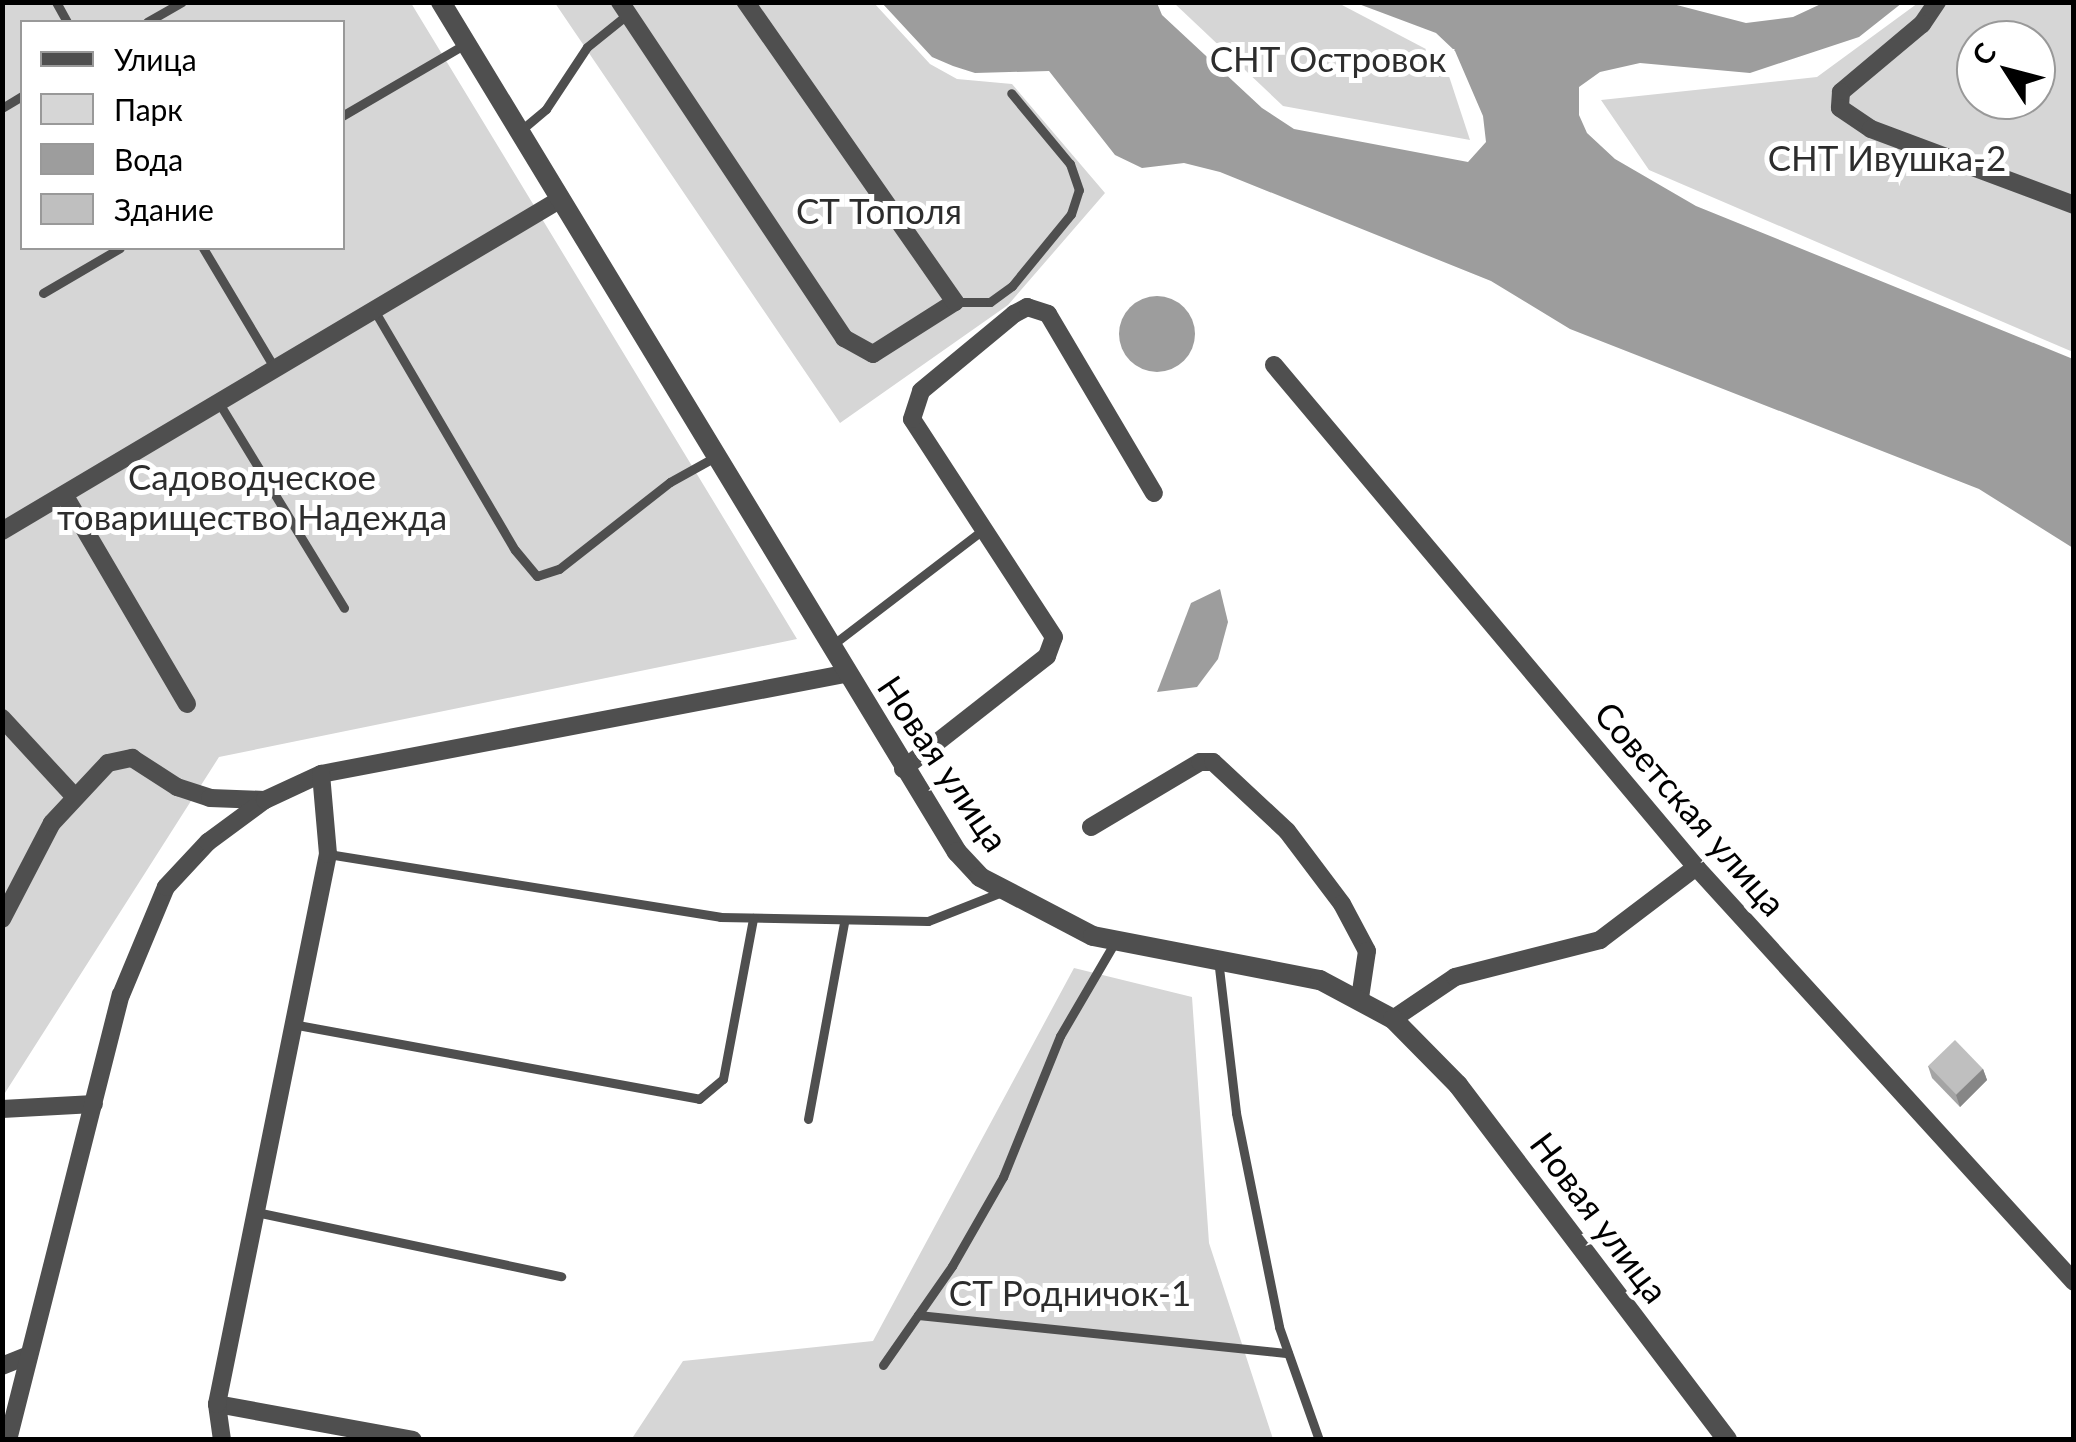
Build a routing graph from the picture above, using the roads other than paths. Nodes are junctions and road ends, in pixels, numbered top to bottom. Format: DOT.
graph roads {
  1 [pos="182,2"];
  2 [pos="441,2"];
  3 [pos="644,2"];
  4 [pos="746,2"];
  5 [pos="1937,2"];
  6 [pos="624,8"];
  7 [pos="150,20"];
  8 [pos="466,44"];
  9 [pos="1010,93"];
  10 [pos="345,114"];
  11 [pos="520,131"];
  12 [pos="561,199"];
  13 [pos="2074,204"];
  14 [pos="117,250"];
  15 [pos="204,250"];
  16 [pos="42,293"];
  17 [pos="956,302"];
  18 [pos="374,310"];
  19 [pos="1274,364"];
  20 [pos="275,369"];
  21 [pos="219,402"];
  22 [pos="715,457"];
  23 [pos="1154,493"];
  24 [pos="65,496"];
  25 [pos="984,529"];
  26 [pos="2,532"];
  27 [pos="344,608"];
  28 [pos="828,648"];
  29 [pos="844,674"];
  30 [pos="187,704"];
  31 [pos="2,718"];
  32 [pos="903,769"];
  33 [pos="320,774"];
  34 [pos="72,795"];
  35 [pos="265,800"];
  36 [pos="1091,826"];
  37 [pos="328,854"];
  38 [pos="1696,867"];
  39 [pos="1004,891"];
  40 [pos="753,918"];
  41 [pos="2,919"];
  42 [pos="844,922"];
  43 [pos="1116,940"];
  44 [pos="1218,956"];
  45 [pos="1360,998"];
  46 [pos="1394,1019"];
  47 [pos="289,1024"];
  48 [pos="94,1104"];
  49 [pos="2,1109"];
  50 [pos="808,1119"];
  51 [pos="254,1212"];
  52 [pos="561,1276"];
  53 [pos="2074,1282"];
  54 [pos="918,1315"];
  55 [pos="1288,1353"];
  56 [pos="29,1355"];
  57 [pos="2,1366"];
  58 [pos="882,1366"];
  59 [pos="217,1404"];
  60 [pos="8,1440"];
  61 [pos="222,1440"];
  62 [pos="413,1440"];
  63 [pos="1319,1440"];
  64 [pos="1727,1440"];
  1 -- 7 [label="lane"];
  2 -- 8 [label="street, Новая улица"];
  3 -- 6 [label="street"];
  4 -- 17 [label="street"];
  5 -- 13 [label="street"];
  6 -- 11 [label="lane"];
  6 -- 17 [label="street"];
  8 -- 10 [label="lane"];
  8 -- 11 [label="street, Новая улица"];
  9 -- 17 [label="lane"];
  11 -- 12 [label="street, Новая улица"];
  12 -- 18 [label="street"];
  12 -- 22 [label="street, Новая улица"];
  14 -- 16 [label="lane"];
  15 -- 20 [label="lane"];
  18 -- 20 [label="street"];
  18 -- 22 [label="lane"];
  19 -- 38 [label="street, Советская улица"];
  20 -- 21 [label="street"];
  21 -- 24 [label="street"];
  21 -- 27 [label="lane"];
  22 -- 28 [label="street, Новая улица"];
  23 -- 25 [label="street"];
  24 -- 26 [label="street"];
  24 -- 30 [label="street"];
  25 -- 28 [label="lane"];
  25 -- 32 [label="street"];
  28 -- 29 [label="street, Новая улица"];
  29 -- 32 [label="street, Новая улица"];
  29 -- 33 [label="street"];
  31 -- 34 [label="street"];
  32 -- 39 [label="street, Новая улица"];
  33 -- 35 [label="street"];
  33 -- 37 [label="street"];
  34 -- 35 [label="street"];
  34 -- 41 [label="street"];
  35 -- 48 [label="street"];
  36 -- 45 [label="street"];
  37 -- 40 [label="lane"];
  37 -- 47 [label="street"];
  38 -- 46 [label="street"];
  38 -- 53 [label="street, Советская улица"];
  39 -- 42 [label="lane"];
  39 -- 43 [label="street, Новая улица"];
  40 -- 42 [label="lane"];
  40 -- 47 [label="lane"];
  42 -- 50 [label="lane"];
  43 -- 44 [label="street, Новая улица"];
  43 -- 54 [label="lane"];
  44 -- 45 [label="street, Новая улица"];
  44 -- 55 [label="lane"];
  45 -- 46 [label="street, Новая улица"];
  46 -- 64 [label="street, Новая улица"];
  47 -- 51 [label="street"];
  48 -- 49 [label="street"];
  48 -- 56 [label="street"];
  51 -- 52 [label="lane"];
  51 -- 59 [label="street"];
  54 -- 55 [label="lane"];
  54 -- 58 [label="lane"];
  55 -- 63 [label="lane"];
  56 -- 57 [label="street"];
  56 -- 60 [label="street"];
  59 -- 61 [label="street"];
  59 -- 62 [label="street"];
}
